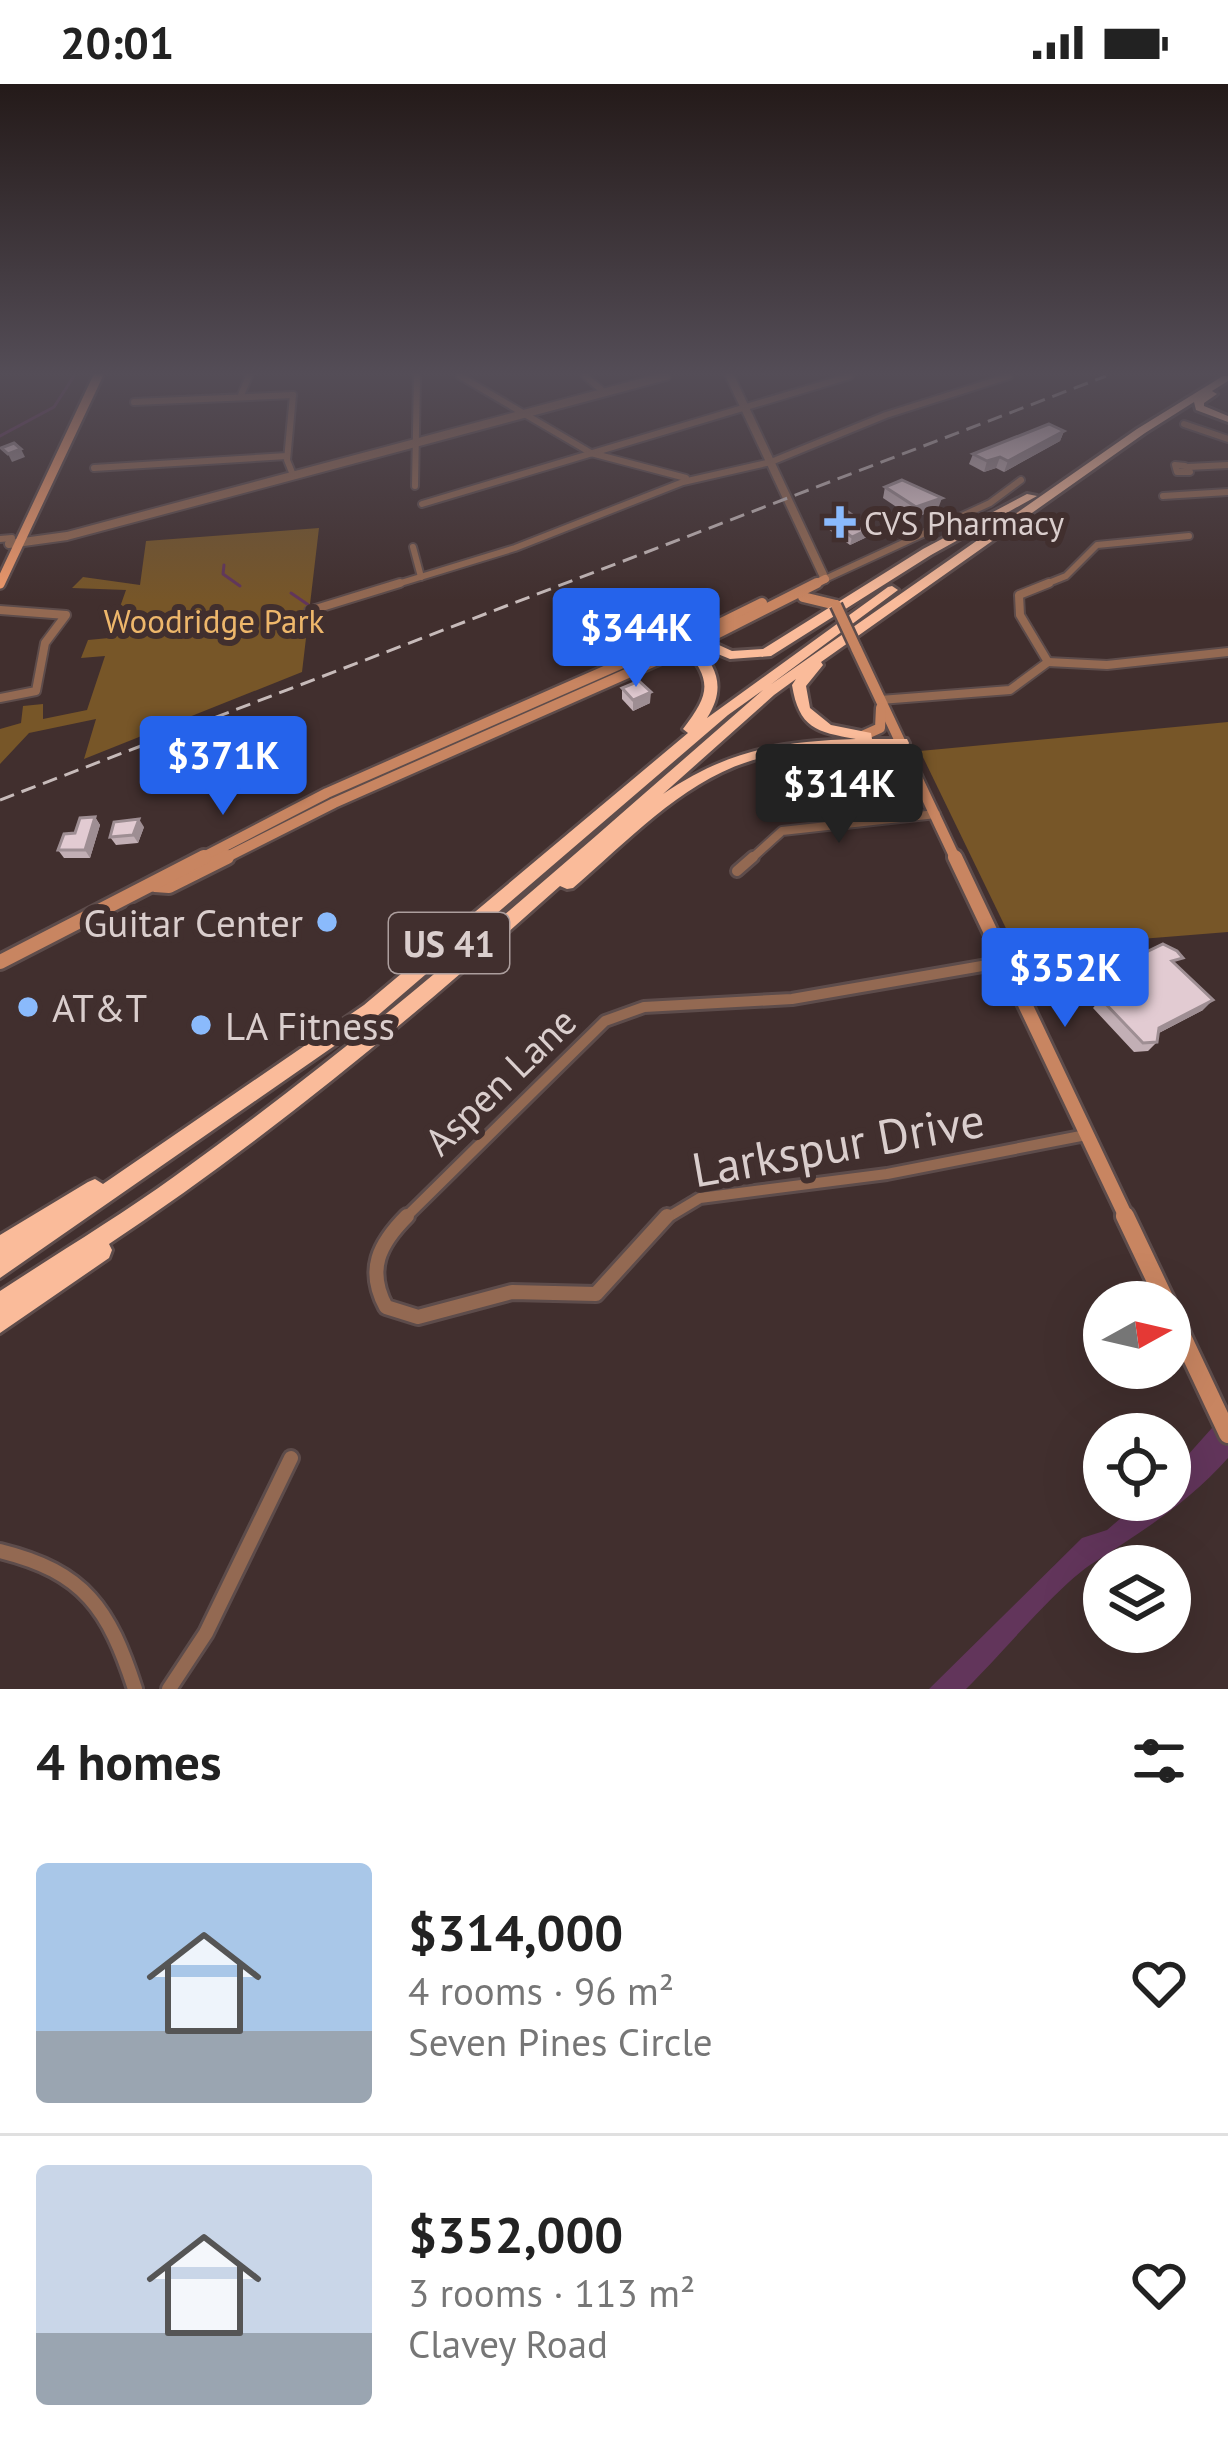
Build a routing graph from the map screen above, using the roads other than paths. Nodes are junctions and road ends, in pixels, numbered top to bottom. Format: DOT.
graph roads {
  1 [pos="53,451"];
  2 [pos="58,451"];
  3 [pos="288,451"];
  4 [pos="383,451"];
  5 [pos="416,451"];
  6 [pos="584,451"];
  7 [pos="601,451"];
  8 [pos="766,451"];
  9 [pos="798,451"];
  10 [pos="1100,451"];
  11 [pos="1113,451"];
  12 [pos="590,454"];
  13 [pos="287,456"];
  14 [pos="771,462"];
  15 [pos="1228,465"];
  16 [pos="94,469"];
  17 [pos="293,475"];
  18 [pos="663,476"];
  19 [pos="697,478"];
  20 [pos="1021,480"];
  21 [pos="1188,484"];
  22 [pos="415,486"];
  23 [pos="667,488"];
  24 [pos="1228,492"];
  25 [pos="1192,494"];
  26 [pos="1204,494"];
  27 [pos="1031,496"];
  28 [pos="1162,496"];
  29 [pos="422,504"];
  30 [pos="1189,536"];
  31 [pos="10,541"];
  32 [pos="413,547"];
  33 [pos="0,562"];
  34 [pos="421,577"];
  35 [pos="825,579"];
  36 [pos="926,580"];
  37 [pos="0,584"];
  38 [pos="793,598"];
  39 [pos="836,605"];
  40 [pos="0,610"];
  41 [pos="308,610"];
  42 [pos="688,640"];
  43 [pos="1228,652"];
  44 [pos="1048,662"];
  45 [pos="0,698"];
  46 [pos="880,700"];
  47 [pos="860,736"];
  48 [pos="900,738"];
  49 [pos="613,804"];
  50 [pos="936,814"];
  51 [pos="737,871"];
  52 [pos="471,956"];
  53 [pos="0,962"];
  54 [pos="1005,962"];
  55 [pos="280,1076"];
  56 [pos="1086,1135"];
  57 [pos="180,1185"];
  58 [pos="0,1247"];
  59 [pos="0,1267"];
  60 [pos="1156,1281"];
  61 [pos="0,1304"];
  62 [pos="427,1317"];
  63 [pos="0,1322"];
  64 [pos="1191,1355"];
  65 [pos="1228,1434"];
  66 [pos="291,1458"];
  67 [pos="0,1551"];
  68 [pos="135,1689"];
  69 [pos="169,1689"];
  1 -- 31 [label="main road"];
  2 -- 31 [label="main road"];
  3 -- 13 [label="street"];
  4 -- 17 [label="street"];
  5 -- 22 [label="street"];
  6 -- 12 [label="street"];
  7 -- 12 [label="street"];
  8 -- 14 [label="street"];
  9 -- 14 [label="street"];
  10 -- 27 [label="highway, US 41"];
  11 -- 36 [label="highway, US 41"];
  12 -- 18 [label="street"];
  12 -- 29 [label="street"];
  13 -- 16 [label="street"];
  13 -- 17 [label="street"];
  14 -- 19 [label="street"];
  14 -- 35 [label="street"];
  15 -- 21 [label="street"];
  17 -- 31 [label="street"];
  18 -- 19 [label="street"];
  18 -- 23 [label="street"];
  19 -- 23 [label="street"];
  20 -- 35 [label="street"];
  21 -- 25 [label="street"];
  21 -- 26 [label="street"];
  23 -- 34 [label="street"];
  24 -- 26 [label="street"];
  25 -- 26 [label="street"];
  25 -- 28 [label="street"];
  27 -- 42 [label="highway"];
  27 -- 49 [label="highway, US 41"];
  30 -- 44 [label="street"];
  31 -- 33 [label="main road"];
  31 -- 37 [label="main road"];
  32 -- 34 [label="street"];
  34 -- 41 [label="street"];
  35 -- 38 [label="main road"];
  35 -- 39 [label="main road"];
  35 -- 42 [label="main road"];
  36 -- 47 [label="highway"];
  36 -- 52 [label="highway, US 41"];
  38 -- 39 [label="main road"];
  38 -- 42 [label="main road"];
  39 -- 46 [label="main road, bridge"];
  40 -- 45 [label="street"];
  42 -- 49 [label="highway"];
  42 -- 53 [label="main road"];
  43 -- 44 [label="street"];
  44 -- 46 [label="street"];
  46 -- 47 [label="main road"];
  46 -- 48 [label="main road"];
  47 -- 48 [label="highway"];
  48 -- 50 [label="main road"];
  48 -- 52 [label="highway"];
  49 -- 55 [label="highway, US 41"];
  50 -- 51 [label="street"];
  50 -- 54 [label="main road"];
  52 -- 57 [label="highway, US 41"];
  54 -- 56 [label="main road"];
  54 -- 62 [label="street, Aspen Lane"];
  55 -- 58 [label="highway"];
  55 -- 59 [label="highway, US 41"];
  56 -- 60 [label="main road"];
  56 -- 62 [label="street, Larkspur Drive"];
  57 -- 61 [label="highway, US 41"];
  57 -- 63 [label="highway"];
  64 -- 65 [label="main road"];
  66 -- 69 [label="street"];
  67 -- 68 [label="street"];
}
